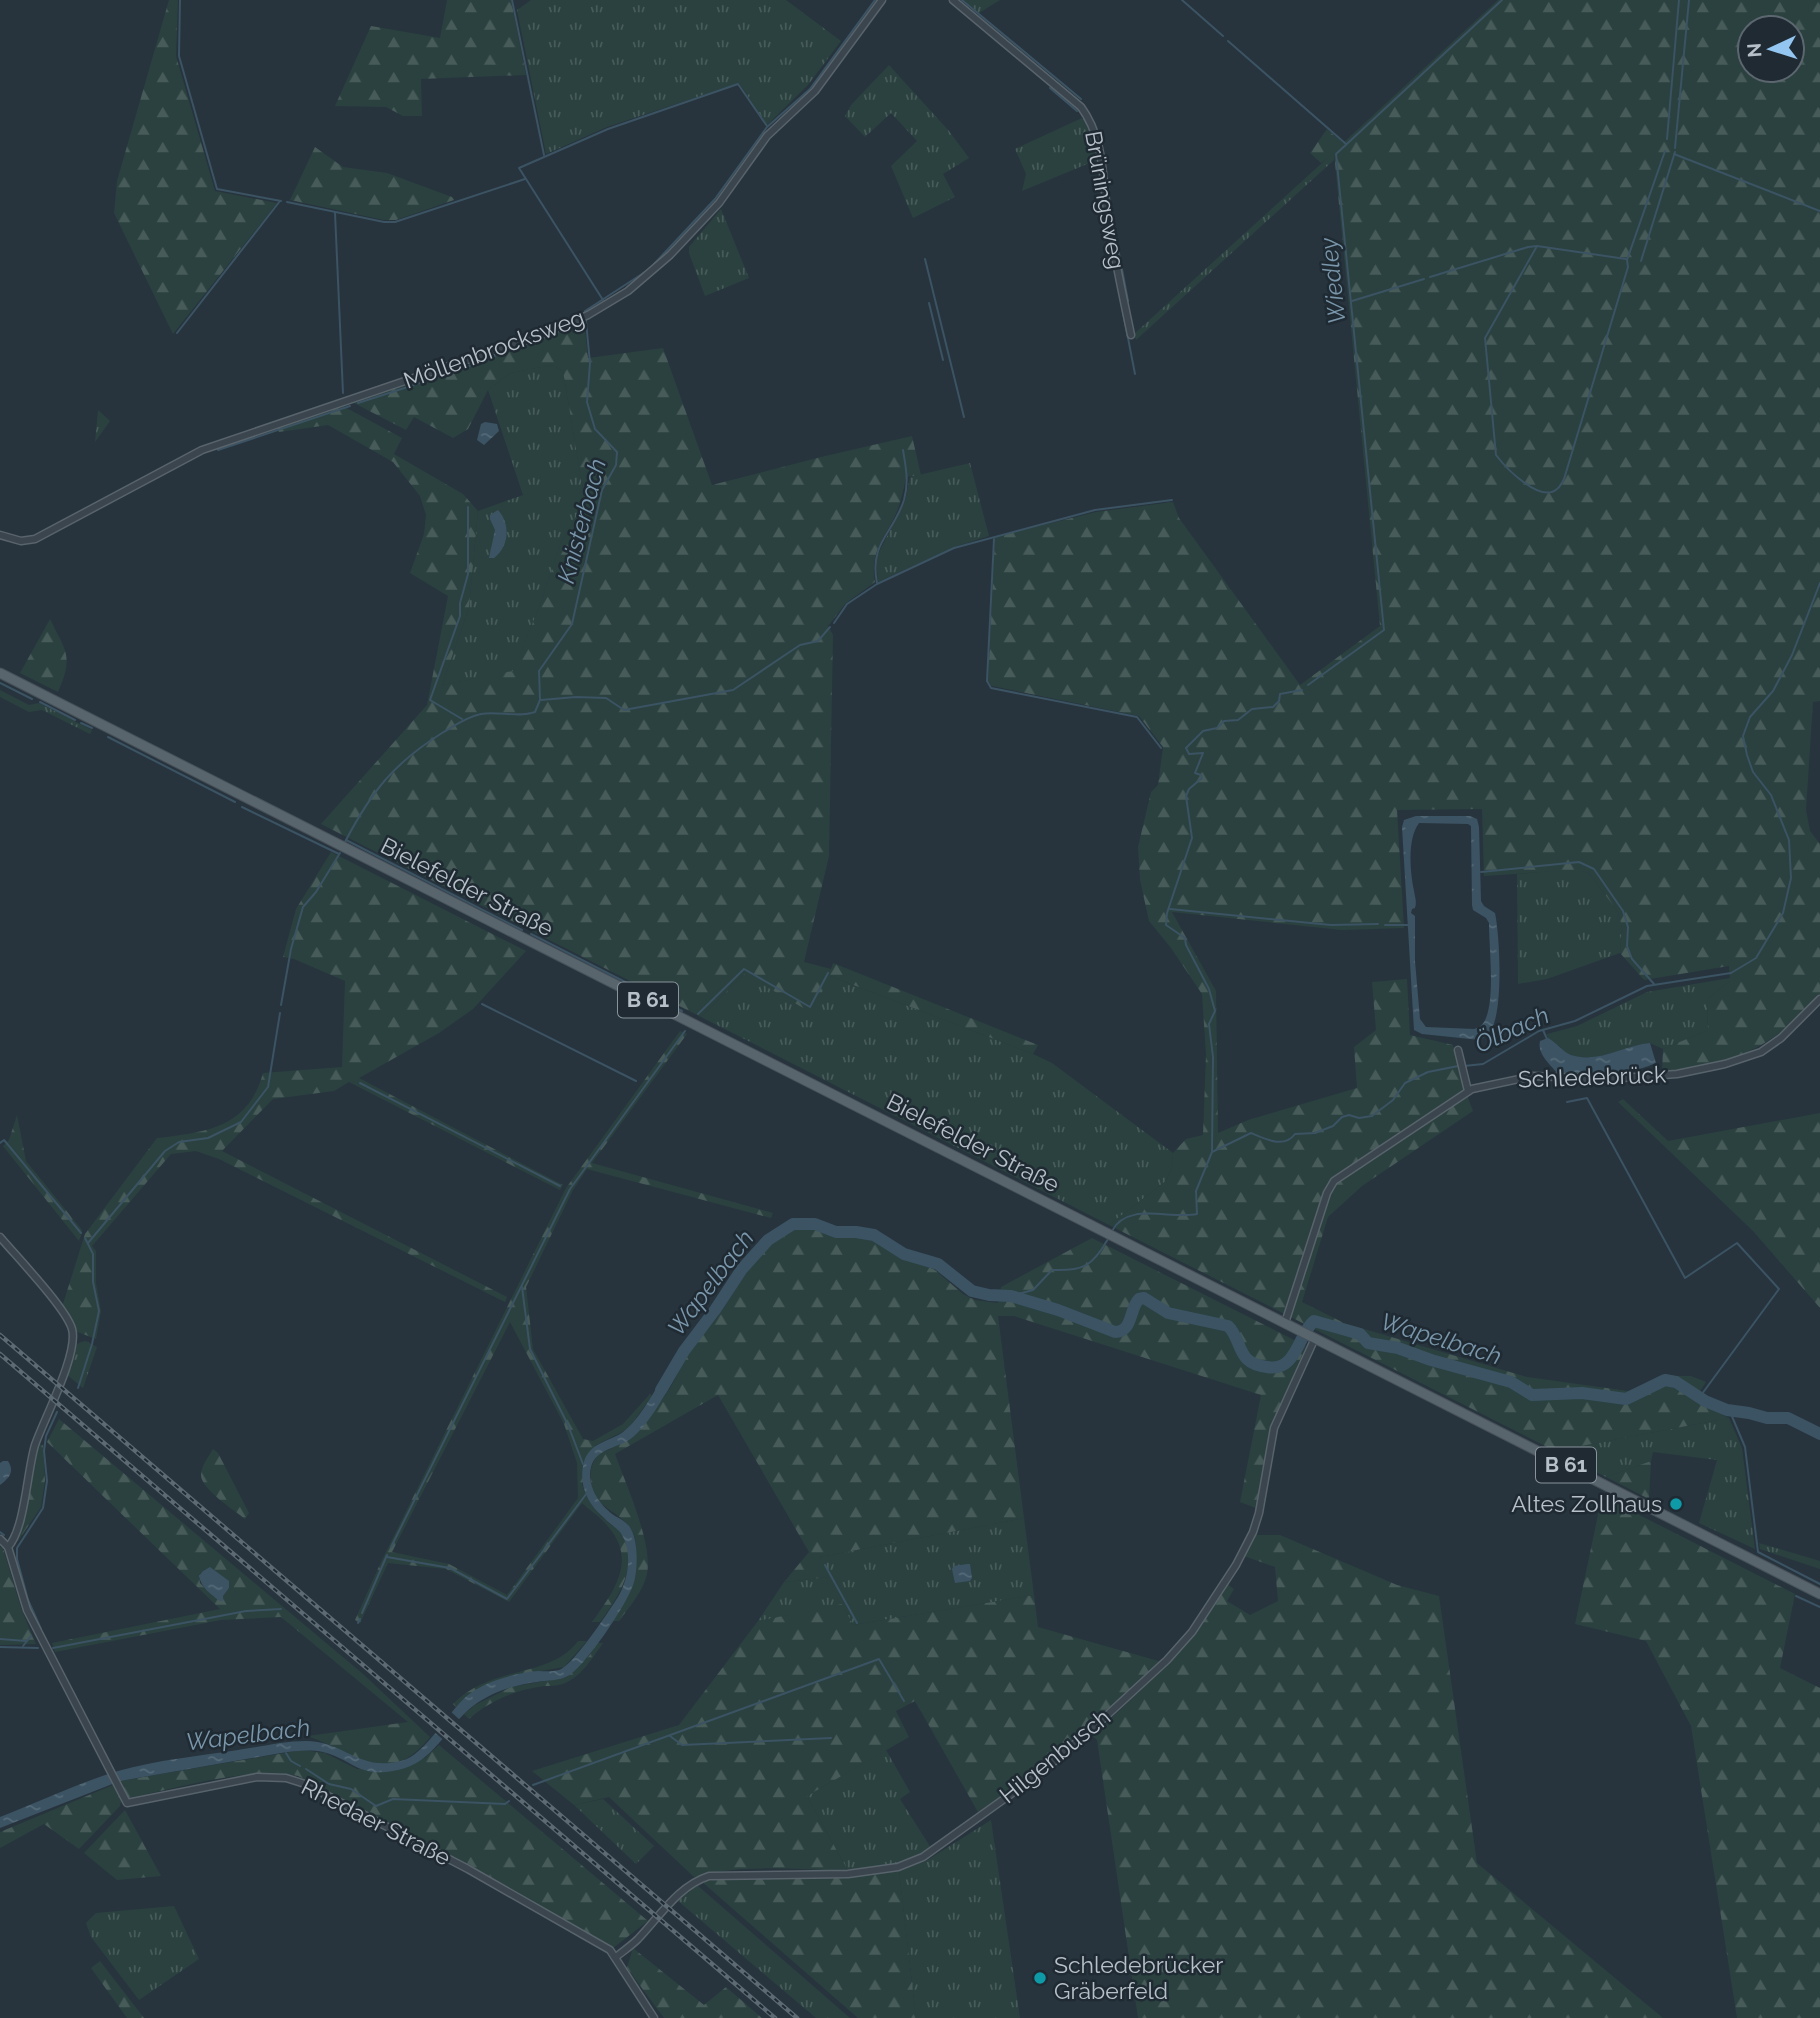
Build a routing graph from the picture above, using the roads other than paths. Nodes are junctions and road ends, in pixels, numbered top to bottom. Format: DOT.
graph roads {
  1 [pos="882,0"];
  2 [pos="953,0"];
  3 [pos="1131,335"];
  4 [pos="0,535"];
  5 [pos="0,673"];
  6 [pos="1820,999"];
  7 [pos="1458,1050"];
  8 [pos="1468,1091"];
  9 [pos="0,1237"];
  10 [pos="1285,1323"];
  11 [pos="1313,1337"];
  12 [pos="0,1539"];
  13 [pos="8,1547"];
  14 [pos="1820,1594"];
  15 [pos="616,1957"];
  16 [pos="654,2018"];
  1 -- 4 [label="street, Möllenbrocksweg"];
  2 -- 3 [label="street, Brüningsweg"];
  5 -- 10 [label="main road, Bielefelder Straße / B 61"];
  6 -- 8 [label="street, Schledebrück"];
  7 -- 8 [label="street"];
  8 -- 10 [label="street, Schledebrück"];
  9 -- 13 [label="street"];
  10 -- 11 [label="main road, Bielefelder Straße / B 61"];
  11 -- 14 [label="main road, Bielefelder Straße / B 61"];
  11 -- 15 [label="street, Hilgenbusch"];
  12 -- 13 [label="street, Rhedaer Straße"];
  13 -- 15 [label="street, Rhedaer Straße"];
  15 -- 16 [label="street, Rhedaer Straße"];
}
